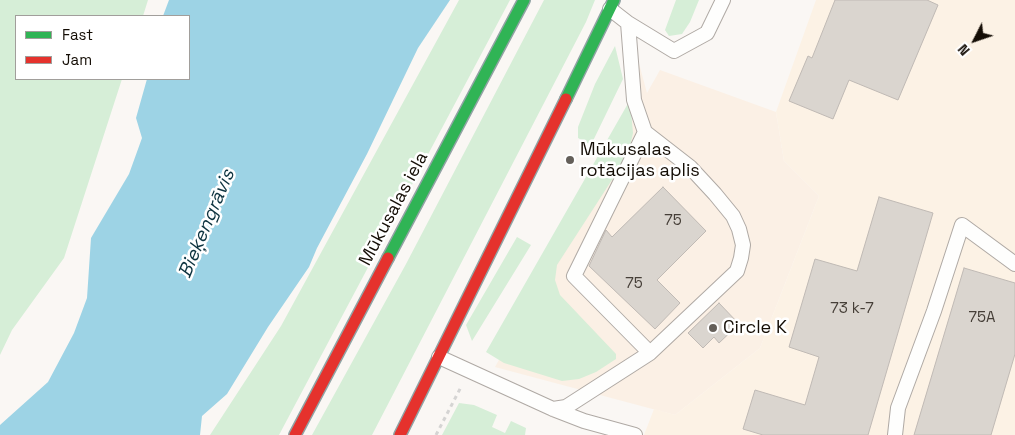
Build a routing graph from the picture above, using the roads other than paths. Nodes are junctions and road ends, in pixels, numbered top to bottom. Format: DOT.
graph roads {
  1 [pos="524,0"];
  2 [pos="723,0"];
  3 [pos="612,5"];
  4 [pos="628,23"];
  5 [pos="645,132"];
  6 [pos="1015,264"];
  7 [pos="650,353"];
  8 [pos="439,357"];
  9 [pos="553,409"];
  10 [pos="295,435"];
  11 [pos="400,435"];
  12 [pos="635,435"];
  13 [pos="895,435"];
  1 -- 10 [label="highway, Mūkusalas iela"];
  2 -- 4 [label="lane"];
  3 -- 4 [label="lane"];
  3 -- 8 [label="highway"];
  4 -- 5 [label="lane"];
  5 -- 7 [label="lane"];
  5 -- 7 [label="lane"];
  6 -- 13 [label="lane"];
  7 -- 9 [label="lane"];
  8 -- 9 [label="lane"];
  8 -- 11 [label="highway"];
  9 -- 12 [label="lane"];
}
